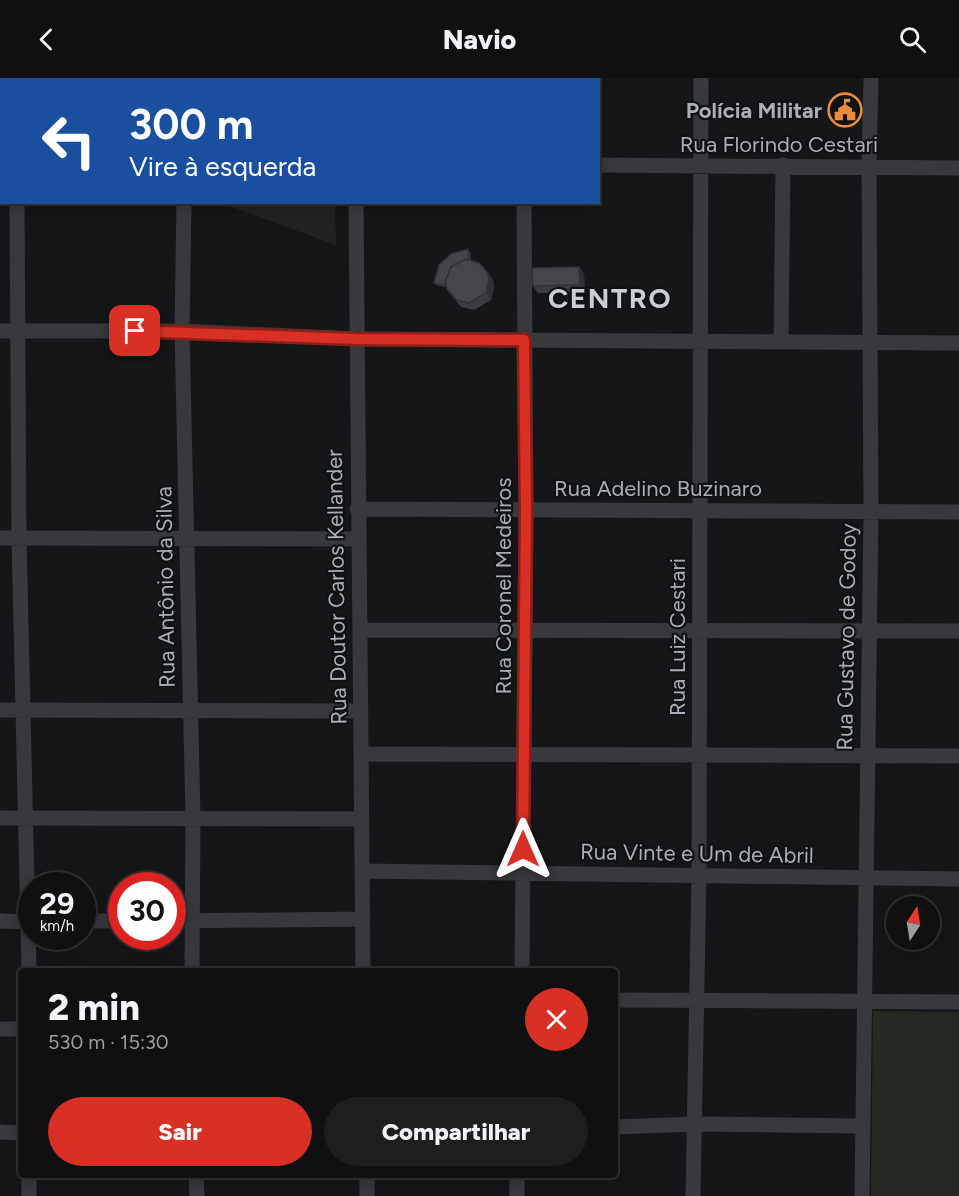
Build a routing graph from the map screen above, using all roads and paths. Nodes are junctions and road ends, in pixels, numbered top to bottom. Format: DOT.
graph roads {
  1 [pos="701,78"];
  2 [pos="871,78"];
  3 [pos="600,165"];
  4 [pos="783,165"];
  5 [pos="700,166"];
  6 [pos="869,166"];
  7 [pos="959,168"];
  8 [pos="17,204"];
  9 [pos="184,204"];
  10 [pos="356,204"];
  11 [pos="524,204"];
  12 [pos="17,330"];
  13 [pos="0,331"];
  14 [pos="182,332"];
  15 [pos="356,339"];
  16 [pos="524,340"];
  17 [pos="700,342"];
  18 [pos="781,342"];
  19 [pos="870,342"];
  20 [pos="959,343"];
  21 [pos="357,509"];
  22 [pos="526,510"];
  23 [pos="701,511"];
  24 [pos="871,512"];
  25 [pos="959,512"];
  26 [pos="0,538"];
  27 [pos="19,538"];
  28 [pos="186,538"];
  29 [pos="358,539"];
  30 [pos="360,630"];
  31 [pos="525,630"];
  32 [pos="700,631"];
  33 [pos="869,631"];
  34 [pos="959,631"];
  35 [pos="0,710"];
  36 [pos="24,710"];
  37 [pos="189,710"];
  38 [pos="361,711"];
  39 [pos="361,754"];
  40 [pos="524,755"];
  41 [pos="699,755"];
  42 [pos="867,756"];
  43 [pos="959,756"];
  44 [pos="193,817"];
  45 [pos="0,818"];
  46 [pos="26,818"];
  47 [pos="362,819"];
  48 [pos="363,871"];
  49 [pos="28,872"];
  50 [pos="523,873"];
  51 [pos="699,875"];
  52 [pos="866,878"];
  53 [pos="959,879"];
  54 [pos="363,919"];
  55 [pos="0,921"];
  56 [pos="186,921"];
  57 [pos="193,921"];
  58 [pos="18,922"];
  59 [pos="29,950"];
  60 [pos="29,968"];
  61 [pos="192,968"];
  62 [pos="363,968"];
  63 [pos="522,968"];
  64 [pos="618,1000"];
  65 [pos="698,1001"];
  66 [pos="865,1002"];
  67 [pos="959,1002"];
  68 [pos="0,1029"];
  69 [pos="18,1029"];
  70 [pos="695,1124"];
  71 [pos="863,1126"];
  72 [pos="618,1127"];
  73 [pos="0,1132"];
  74 [pos="18,1133"];
  75 [pos="29,1178"];
  76 [pos="196,1178"];
  77 [pos="367,1178"];
  78 [pos="517,1178"];
  79 [pos="29,1196"];
  80 [pos="197,1196"];
  81 [pos="367,1196"];
  82 [pos="517,1196"];
  83 [pos="693,1196"];
  84 [pos="862,1196"];
  1 -- 5 [label="street, Rua Luiz Cestari"];
  2 -- 6 [label="street, Rua Gustavo de Godoy"];
  3 -- 5 [label="street, Rua Florindo Cestari"];
  4 -- 5 [label="street, Rua Florindo Cestari"];
  4 -- 6 [label="street, Rua Florindo Cestari"];
  4 -- 18 [label="street"];
  5 -- 17 [label="street, Rua Luiz Cestari"];
  6 -- 7 [label="street, Rua Florindo Cestari"];
  6 -- 19 [label="street, Rua Gustavo de Godoy"];
  8 -- 12 [label="street"];
  9 -- 14 [label="street, Rua Antônio da Silva"];
  10 -- 15 [label="street, Rua Doutor Carlos Kellander"];
  11 -- 16 [label="street, Rua Coronel Medeiros"];
  12 -- 13 [label="street"];
  12 -- 14 [label="street"];
  12 -- 27 [label="street"];
  14 -- 15 [label="street"];
  14 -- 28 [label="street, Rua Antônio da Silva"];
  15 -- 16 [label="street"];
  15 -- 21 [label="street, Rua Doutor Carlos Kellander"];
  16 -- 17 [label="street"];
  16 -- 22 [label="street, Rua Coronel Medeiros"];
  17 -- 18 [label="street"];
  17 -- 23 [label="street, Rua Luiz Cestari"];
  18 -- 19 [label="street"];
  19 -- 20 [label="street"];
  19 -- 24 [label="street, Rua Gustavo de Godoy"];
  21 -- 22 [label="street, Rua Adelino Buzinaro"];
  21 -- 29 [label="street, Rua Doutor Carlos Kellander"];
  22 -- 23 [label="street, Rua Adelino Buzinaro"];
  22 -- 31 [label="street, Rua Coronel Medeiros"];
  23 -- 24 [label="street, Rua Adelino Buzinaro"];
  23 -- 32 [label="street, Rua Luiz Cestari"];
  24 -- 25 [label="street, Rua Adelino Buzinaro"];
  24 -- 33 [label="street, Rua Gustavo de Godoy"];
  26 -- 27 [label="street"];
  27 -- 28 [label="street"];
  27 -- 36 [label="street"];
  28 -- 29 [label="street"];
  28 -- 37 [label="street, Rua Antônio da Silva"];
  29 -- 30 [label="street, Rua Doutor Carlos Kellander"];
  30 -- 31 [label="street"];
  30 -- 38 [label="street, Rua Doutor Carlos Kellander"];
  31 -- 32 [label="street"];
  31 -- 40 [label="street, Rua Coronel Medeiros"];
  32 -- 33 [label="street"];
  32 -- 41 [label="street, Rua Luiz Cestari"];
  33 -- 34 [label="street"];
  33 -- 42 [label="street, Rua Gustavo de Godoy"];
  35 -- 36 [label="street"];
  36 -- 37 [label="street"];
  36 -- 46 [label="street"];
  37 -- 38 [label="street"];
  37 -- 44 [label="street, Rua Antônio da Silva"];
  38 -- 39 [label="street, Rua Doutor Carlos Kellander"];
  39 -- 40 [label="street"];
  39 -- 47 [label="street, Rua Doutor Carlos Kellander"];
  40 -- 41 [label="street"];
  40 -- 50 [label="street, Rua Coronel Medeiros"];
  41 -- 42 [label="street"];
  41 -- 51 [label="street, Rua Luiz Cestari"];
  42 -- 43 [label="street"];
  42 -- 52 [label="street, Rua Gustavo de Godoy"];
  44 -- 46 [label="street"];
  44 -- 47 [label="street"];
  44 -- 57 [label="street, Rua Antônio da Silva"];
  45 -- 46 [label="street"];
  46 -- 49 [label="street"];
  47 -- 48 [label="street, Rua Doutor Carlos Kellander"];
  48 -- 50 [label="street, Rua Vinte e Um de Abril"];
  48 -- 54 [label="street, Rua Doutor Carlos Kellander"];
  50 -- 51 [label="street, Rua Vinte e Um de Abril"];
  50 -- 63 [label="street, Rua Coronel Medeiros"];
  51 -- 52 [label="street, Rua Vinte e Um de Abril"];
  51 -- 65 [label="street, Rua Luiz Cestari"];
  52 -- 53 [label="street, Rua Vinte e Um de Abril"];
  52 -- 66 [label="street, Rua Gustavo de Godoy"];
  54 -- 57 [label="street"];
  54 -- 62 [label="street, Rua Doutor Carlos Kellander"];
  55 -- 58 [label="street"];
  56 -- 57 [label="street"];
  57 -- 61 [label="street, Rua Antônio da Silva"];
  59 -- 60 [label="street"];
  64 -- 65 [label="street"];
  65 -- 66 [label="street"];
  65 -- 70 [label="street, Rua Luiz Cestari"];
  66 -- 67 [label="street"];
  66 -- 71 [label="street, Rua Gustavo de Godoy"];
  68 -- 69 [label="street"];
  70 -- 71 [label="street"];
  70 -- 72 [label="street"];
  70 -- 83 [label="street, Rua Luiz Cestari"];
  71 -- 84 [label="street, Rua Gustavo de Godoy"];
  73 -- 74 [label="street"];
  75 -- 79 [label="street"];
  76 -- 80 [label="street"];
  77 -- 81 [label="street"];
  78 -- 82 [label="street"];
}
